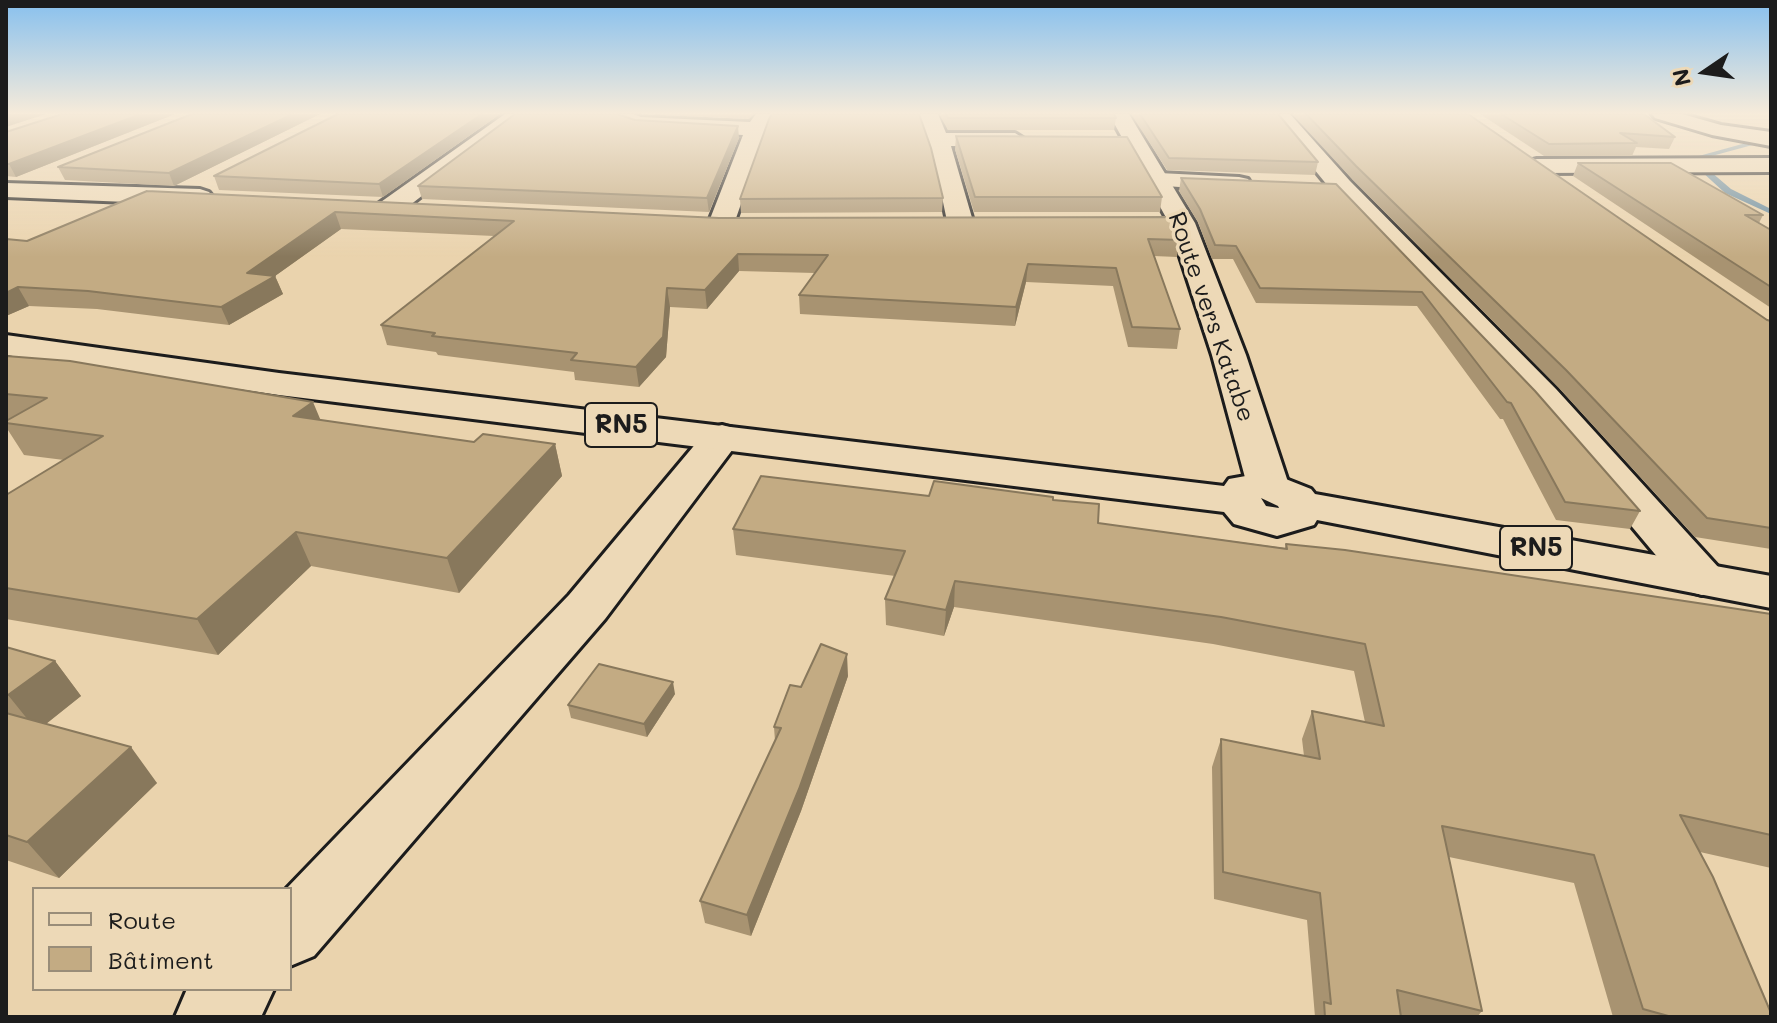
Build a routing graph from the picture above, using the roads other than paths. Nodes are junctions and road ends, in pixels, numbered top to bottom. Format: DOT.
graph roads {
  1 [pos="452,162"];
  2 [pos="745,162"];
  3 [pos="944,162"];
  4 [pos="1144,162"];
  5 [pos="1310,162"];
  6 [pos="1531,162"];
  7 [pos="1638,162"];
  8 [pos="1771,165"];
  9 [pos="68,167"];
  10 [pos="1159,180"];
  11 [pos="1267,184"];
  12 [pos="1569,189"];
  13 [pos="8,191"];
  14 [pos="216,191"];
  15 [pos="358,208"];
  16 [pos="387,210"];
  17 [pos="432,212"];
  18 [pos="960,221"];
  19 [pos="930,222"];
  20 [pos="991,222"];
  21 [pos="693,223"];
  22 [pos="721,224"];
  23 [pos="750,224"];
  24 [pos="6,345"];
  25 [pos="722,437"];
  26 [pos="1268,497"];
  27 [pos="1702,579"];
  28 [pos="1771,592"];
  29 [pos="292,931"];
  30 [pos="236,991"];
  31 [pos="212,1017"];
  1 -- 16 [label="main road"];
  2 -- 22 [label="main road"];
  3 -- 18 [label="main road"];
  4 -- 10 [label="main road, Route vers Katabe"];
  5 -- 27 [label="main road"];
  6 -- 12 [label="main road"];
  7 -- 8 [label="main road"];
  9 -- 13 [label="main road"];
  10 -- 11 [label="main road"];
  10 -- 26 [label="main road, Route vers Katabe"];
  13 -- 14 [label="main road"];
  15 -- 16 [label="main road"];
  16 -- 17 [label="main road"];
  18 -- 19 [label="main road"];
  18 -- 20 [label="main road"];
  21 -- 22 [label="main road"];
  22 -- 23 [label="main road"];
  24 -- 25 [label="main road, RN5"];
  25 -- 26 [label="main road, RN5"];
  25 -- 29 [label="main road"];
  26 -- 27 [label="main road, RN5"];
  27 -- 28 [label="main road, RN5"];
  30 -- 31 [label="main road"];
}
